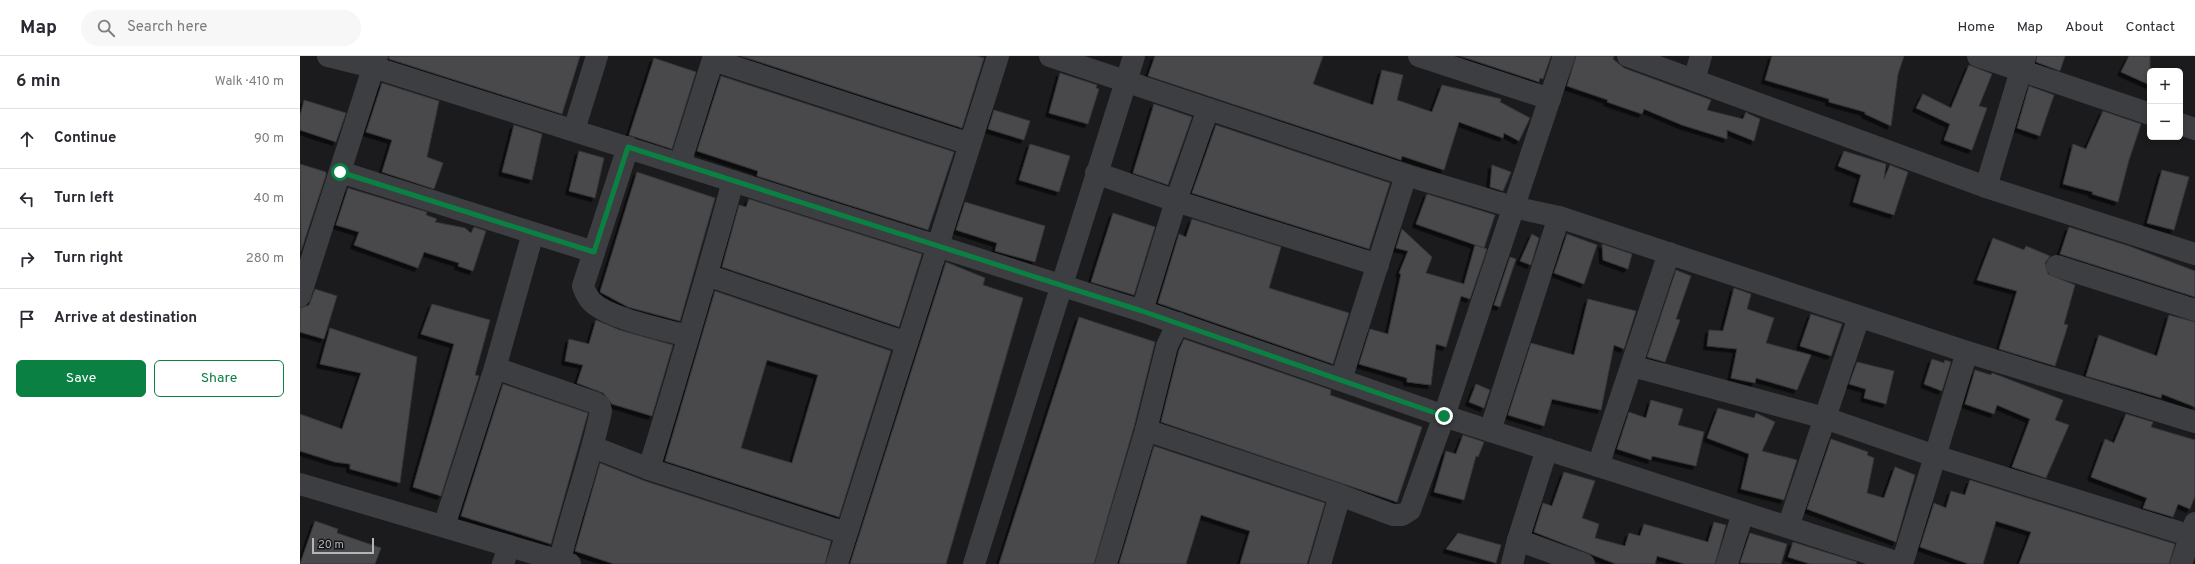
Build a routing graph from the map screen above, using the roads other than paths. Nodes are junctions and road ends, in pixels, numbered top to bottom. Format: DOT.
graph roads {
  1 [pos="328,56"];
  2 [pos="597,56"];
  3 [pos="998,56"];
  4 [pos="1050,56"];
  5 [pos="1134,56"];
  6 [pos="1418,56"];
  7 [pos="1564,56"];
  8 [pos="1628,56"];
  9 [pos="1701,56"];
  10 [pos="1978,56"];
  11 [pos="713,58"];
  12 [pos="375,62"];
  13 [pos="2023,63"];
  14 [pos="1125,80"];
  15 [pos="1694,80"];
  16 [pos="1550,99"];
  17 [pos="1208,109"];
  18 [pos="2147,113"];
  19 [pos="2183,125"];
  20 [pos="2195,129"];
  21 [pos="574,130"];
  22 [pos="970,144"];
  23 [pos="628,147"];
  24 [pos="680,164"];
  25 [pos="340,172"];
  26 [pos="1096,173"];
  27 [pos="1406,175"];
  28 [pos="733,181"];
  29 [pos="1986,187"];
  30 [pos="1176,201"];
  31 [pos="1513,207"];
  32 [pos="1559,216"];
  33 [pos="533,233"];
  34 [pos="938,246"];
  35 [pos="594,252"];
  36 [pos="1669,253"];
  37 [pos="2195,254"];
  38 [pos="1378,265"];
  39 [pos="2057,266"];
  40 [pos="707,275"];
  41 [pos="1060,285"];
  42 [pos="300,296"];
  43 [pos="2195,310"];
  44 [pos="1142,311"];
  45 [pos="1859,316"];
  46 [pos="1178,323"];
  47 [pos="687,336"];
  48 [pos="907,343"];
  49 [pos="1967,352"];
  50 [pos="1632,366"];
  51 [pos="496,368"];
  52 [pos="1341,380"];
  53 [pos="1444,416"];
  54 [pos="1825,418"];
  55 [pos="2195,422"];
  56 [pos="1146,430"];
  57 [pos="1490,431"];
  58 [pos="593,447"];
  59 [pos="1547,450"];
  60 [pos="1935,456"];
  61 [pos="1598,466"];
  62 [pos="649,469"];
  63 [pos="300,484"];
  64 [pos="1340,495"];
  65 [pos="1743,513"];
  66 [pos="444,526"];
  67 [pos="1788,527"];
  68 [pos="2193,530"];
  69 [pos="846,534"];
  70 [pos="1518,540"];
  71 [pos="506,555"];
  72 [pos="1873,560"];
  73 [pos="565,562"];
  74 [pos="837,564"];
  75 [pos="974,564"];
  76 [pos="1106,564"];
  77 [pos="1320,564"];
  78 [pos="1512,564"];
  79 [pos="1584,564"];
  80 [pos="1727,564"];
  81 [pos="1902,564"];
  82 [pos="2181,564"];
  1 -- 12 [label="street"];
  2 -- 21 [label="street"];
  3 -- 22 [label="street"];
  4 -- 14 [label="street"];
  5 -- 14 [label="street"];
  6 -- 16 [label="street"];
  7 -- 16 [label="street"];
  8 -- 15 [label="street"];
  9 -- 15 [label="street"];
  10 -- 13 [label="street"];
  11 -- 22 [label="street"];
  11 -- 24 [label="street"];
  12 -- 21 [label="street"];
  12 -- 25 [label="street"];
  13 -- 18 [label="street"];
  13 -- 29 [label="street"];
  14 -- 17 [label="street"];
  14 -- 26 [label="street"];
  15 -- 29 [label="street"];
  16 -- 31 [label="street"];
  17 -- 27 [label="street"];
  17 -- 30 [label="street"];
  19 -- 20 [label="street"];
  21 -- 23 [label="street"];
  22 -- 34 [label="street"];
  23 -- 24 [label="street"];
  23 -- 35 [label="street"];
  24 -- 28 [label="street"];
  25 -- 33 [label="street"];
  25 -- 42 [label="street"];
  26 -- 30 [label="street"];
  26 -- 41 [label="street"];
  27 -- 31 [label="street"];
  27 -- 38 [label="street"];
  28 -- 34 [label="street"];
  28 -- 40 [label="street"];
  29 -- 37 [label="street"];
  30 -- 38 [label="street"];
  30 -- 44 [label="street"];
  31 -- 32 [label="street"];
  31 -- 53 [label="street"];
  32 -- 36 [label="street"];
  32 -- 57 [label="street"];
  33 -- 35 [label="street"];
  33 -- 51 [label="street"];
  34 -- 41 [label="street"];
  34 -- 48 [label="street"];
  35 -- 47 [label="street"];
  36 -- 45 [label="street"];
  36 -- 50 [label="street"];
  38 -- 52 [label="street"];
  39 -- 43 [label="street"];
  40 -- 47 [label="street"];
  40 -- 48 [label="street"];
  41 -- 44 [label="street"];
  41 -- 75 [label="street"];
  44 -- 46 [label="street"];
  45 -- 49 [label="street"];
  45 -- 54 [label="street"];
  46 -- 52 [label="street"];
  46 -- 56 [label="street"];
  47 -- 62 [label="street"];
  48 -- 69 [label="street"];
  49 -- 55 [label="street"];
  49 -- 60 [label="street"];
  50 -- 54 [label="street"];
  50 -- 61 [label="street"];
  51 -- 58 [label="street"];
  51 -- 66 [label="street"];
  52 -- 53 [label="street"];
  53 -- 57 [label="street"];
  53 -- 64 [label="street"];
  54 -- 60 [label="street"];
  54 -- 67 [label="street"];
  56 -- 64 [label="street"];
  56 -- 76 [label="street"];
  57 -- 59 [label="street"];
  58 -- 62 [label="street"];
  58 -- 73 [label="street"];
  59 -- 61 [label="street"];
  59 -- 70 [label="street"];
  60 -- 68 [label="street"];
  60 -- 81 [label="street"];
  61 -- 65 [label="street"];
  62 -- 69 [label="street"];
  63 -- 66 [label="street"];
  64 -- 77 [label="street"];
  65 -- 67 [label="street"];
  65 -- 80 [label="street"];
  66 -- 71 [label="street"];
  67 -- 72 [label="street"];
  68 -- 82 [label="street"];
  69 -- 74 [label="street"];
  70 -- 78 [label="street"];
  70 -- 79 [label="street"];
  71 -- 73 [label="street"];
  72 -- 81 [label="street"];
}
